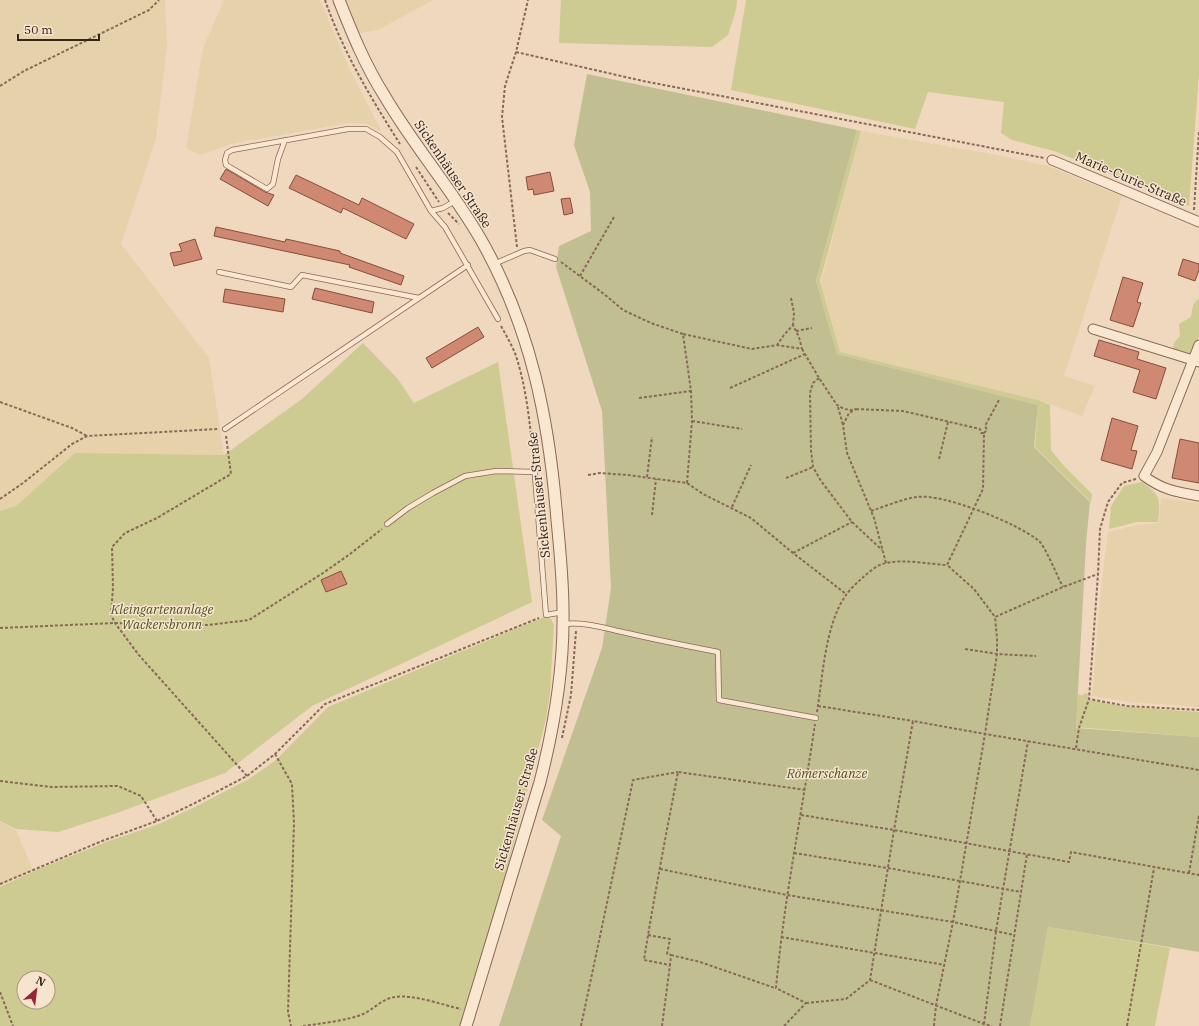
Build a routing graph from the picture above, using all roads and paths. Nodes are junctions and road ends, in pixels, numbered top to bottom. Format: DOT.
graph roads {
  1 [pos="159,0"];
  2 [pos="339,0"];
  3 [pos="528,0"];
  4 [pos="516,52"];
  5 [pos="0,86"];
  6 [pos="1199,131"];
  7 [pos="285,140"];
  8 [pos="1052,160"];
  9 [pos="456,200"];
  10 [pos="431,211"];
  11 [pos="614,217"];
  12 [pos="1196,221"];
  13 [pos="518,252"];
  14 [pos="555,259"];
  15 [pos="494,264"];
  16 [pos="468,265"];
  17 [pos="220,272"];
  18 [pos="580,276"];
  19 [pos="419,298"];
  20 [pos="791,298"];
  21 [pos="498,319"];
  22 [pos="793,325"];
  23 [pos="812,328"];
  24 [pos="1094,329"];
  25 [pos="796,331"];
  26 [pos="683,334"];
  27 [pos="777,345"];
  28 [pos="1199,345"];
  29 [pos="802,349"];
  30 [pos="805,354"];
  31 [pos="1196,362"];
  32 [pos="819,378"];
  33 [pos="730,388"];
  34 [pos="691,391"];
  35 [pos="639,398"];
  36 [pos="999,400"];
  37 [pos="0,402"];
  38 [pos="837,406"];
  39 [pos="856,409"];
  40 [pos="692,421"];
  41 [pos="948,422"];
  42 [pos="843,425"];
  43 [pos="985,426"];
  44 [pos="225,429"];
  45 [pos="742,429"];
  46 [pos="980,429"];
  47 [pos="984,433"];
  48 [pos="87,436"];
  49 [pos="652,437"];
  50 [pos="939,459"];
  51 [pos="534,463"];
  52 [pos="751,465"];
  53 [pos="813,467"];
  54 [pos="534,472"];
  55 [pos="588,475"];
  56 [pos="1144,476"];
  57 [pos="647,477"];
  58 [pos="786,478"];
  59 [pos="656,479"];
  60 [pos="687,483"];
  61 [pos="1199,496"];
  62 [pos="0,499"];
  63 [pos="732,507"];
  64 [pos="974,508"];
  65 [pos="871,511"];
  66 [pos="652,515"];
  67 [pos="852,522"];
  68 [pos="387,524"];
  69 [pos="883,551"];
  70 [pos="793,553"];
  71 [pos="886,563"];
  72 [pos="947,565"];
  73 [pos="1098,574"];
  74 [pos="1063,587"];
  75 [pos="846,594"];
  76 [pos="563,612"];
  77 [pos="546,615"];
  78 [pos="995,616"];
  79 [pos="115,623"];
  80 [pos="575,623"];
  81 [pos="563,624"];
  82 [pos="0,628"];
  83 [pos="964,650"];
  84 [pos="997,654"];
  85 [pos="1036,656"];
  86 [pos="1089,699"];
  87 [pos="818,706"];
  88 [pos="1199,710"];
  89 [pos="816,718"];
  90 [pos="913,721"];
  91 [pos="985,734"];
  92 [pos="1028,740"];
  93 [pos="561,744"];
  94 [pos="1076,748"];
  95 [pos="275,754"];
  96 [pos="1199,770"];
  97 [pos="678,772"];
  98 [pos="248,776"];
  99 [pos="0,781"];
  100 [pos="806,790"];
  101 [pos="801,815"];
  102 [pos="1199,815"];
  103 [pos="157,821"];
  104 [pos="894,830"];
  105 [pos="966,843"];
  106 [pos="1009,851"];
  107 [pos="794,853"];
  108 [pos="1027,854"];
  109 [pos="888,868"];
  110 [pos="1154,868"];
  111 [pos="660,870"];
  112 [pos="1189,873"];
  113 [pos="1199,875"];
  114 [pos="959,881"];
  115 [pos="0,884"];
  116 [pos="1003,889"];
  117 [pos="1021,892"];
  118 [pos="787,895"];
  119 [pos="882,911"];
  120 [pos="953,922"];
  121 [pos="996,932"];
  122 [pos="648,935"];
  123 [pos="1014,935"];
  124 [pos="780,937"];
  125 [pos="875,952"];
  126 [pos="671,955"];
  127 [pos="670,964"];
  128 [pos="945,965"];
  129 [pos="870,980"];
  130 [pos="776,988"];
  131 [pos="0,992"];
  132 [pos="806,1003"];
  133 [pos="936,1005"];
  134 [pos="470,1012"];
  135 [pos="984,1024"];
  136 [pos="13,1026"];
  137 [pos="291,1026"];
  138 [pos="303,1026"];
  139 [pos="466,1026"];
  140 [pos="581,1026"];
  141 [pos="662,1026"];
  142 [pos="784,1026"];
  143 [pos="934,1026"];
  144 [pos="992,1026"];
  145 [pos="1000,1026"];
  146 [pos="1127,1026"];
  1 -- 5 [label="path"];
  2 -- 9 [label="street, Sickenhäuser Straße"];
  3 -- 4 [label="path"];
  4 -- 8 [label="path"];
  4 -- 13 [label="path"];
  6 -- 12 [label="path"];
  7 -- 7 [label="lane"];
  7 -- 10 [label="lane"];
  8 -- 12 [label="street, Marie-Curie-Straße"];
  9 -- 10 [label="lane"];
  9 -- 15 [label="street, Sickenhäuser Straße"];
  10 -- 16 [label="lane"];
  11 -- 18 [label="path"];
  13 -- 14 [label="lane"];
  13 -- 15 [label="lane"];
  14 -- 18 [label="path"];
  15 -- 76 [label="street, Sickenhäuser Straße"];
  16 -- 19 [label="lane"];
  16 -- 21 [label="lane"];
  17 -- 19 [label="lane"];
  18 -- 26 [label="path"];
  19 -- 44 [label="lane"];
  20 -- 22 [label="path"];
  21 -- 51 [label="path"];
  22 -- 25 [label="path"];
  22 -- 27 [label="path"];
  23 -- 25 [label="path"];
  24 -- 31 [label="street"];
  25 -- 29 [label="path"];
  26 -- 27 [label="path"];
  26 -- 34 [label="path"];
  27 -- 29 [label="path"];
  28 -- 31 [label="street"];
  29 -- 30 [label="path"];
  30 -- 32 [label="path"];
  30 -- 33 [label="path"];
  31 -- 56 [label="street"];
  32 -- 38 [label="path"];
  32 -- 53 [label="path"];
  34 -- 35 [label="path"];
  34 -- 40 [label="path"];
  36 -- 43 [label="path"];
  37 -- 48 [label="path"];
  38 -- 39 [label="path"];
  38 -- 42 [label="path"];
  39 -- 41 [label="path"];
  39 -- 42 [label="path"];
  40 -- 45 [label="path"];
  40 -- 60 [label="path"];
  41 -- 46 [label="path"];
  41 -- 50 [label="path"];
  42 -- 65 [label="path"];
  43 -- 46 [label="path"];
  43 -- 47 [label="path"];
  44 -- 48 [label="path"];
  44 -- 79 [label="path"];
  46 -- 47 [label="path"];
  47 -- 64 [label="path"];
  48 -- 62 [label="path"];
  49 -- 57 [label="path"];
  51 -- 54 [label="lane"];
  52 -- 63 [label="path"];
  53 -- 58 [label="path"];
  53 -- 67 [label="path"];
  54 -- 68 [label="lane"];
  54 -- 77 [label="lane"];
  55 -- 57 [label="path"];
  56 -- 61 [label="street"];
  56 -- 73 [label="path"];
  57 -- 59 [label="path"];
  59 -- 60 [label="path"];
  59 -- 66 [label="path"];
  60 -- 63 [label="path"];
  63 -- 70 [label="path"];
  64 -- 65 [label="path"];
  64 -- 72 [label="path"];
  64 -- 74 [label="path"];
  65 -- 69 [label="path"];
  67 -- 69 [label="path"];
  67 -- 70 [label="path"];
  68 -- 79 [label="path"];
  69 -- 71 [label="path"];
  70 -- 75 [label="path"];
  71 -- 72 [label="path"];
  71 -- 75 [label="path"];
  72 -- 78 [label="path"];
  73 -- 74 [label="path"];
  73 -- 86 [label="path"];
  74 -- 78 [label="path"];
  75 -- 87 [label="path"];
  76 -- 77 [label="lane"];
  76 -- 81 [label="street, Sickenhäuser Straße"];
  77 -- 95 [label="path"];
  78 -- 84 [label="path"];
  79 -- 82 [label="path"];
  79 -- 98 [label="path"];
  80 -- 81 [label="lane"];
  80 -- 89 [label="lane"];
  80 -- 93 [label="path"];
  81 -- 134 [label="street, Sickenhäuser Straße"];
  83 -- 84 [label="path"];
  84 -- 85 [label="path"];
  84 -- 91 [label="path"];
  86 -- 88 [label="path"];
  86 -- 94 [label="path"];
  87 -- 89 [label="path"];
  87 -- 90 [label="path"];
  89 -- 100 [label="path"];
  90 -- 91 [label="path"];
  90 -- 104 [label="path"];
  91 -- 92 [label="path"];
  91 -- 105 [label="path"];
  92 -- 94 [label="path"];
  92 -- 106 [label="path"];
  94 -- 96 [label="path"];
  95 -- 98 [label="path"];
  95 -- 137 [label="path"];
  97 -- 100 [label="path"];
  97 -- 111 [label="path"];
  97 -- 140 [label="path"];
  98 -- 103 [label="path"];
  99 -- 103 [label="path"];
  100 -- 101 [label="path"];
  101 -- 104 [label="path"];
  101 -- 107 [label="path"];
  102 -- 112 [label="path"];
  103 -- 115 [label="path"];
  104 -- 105 [label="path"];
  104 -- 109 [label="path"];
  105 -- 106 [label="path"];
  105 -- 114 [label="path"];
  106 -- 108 [label="path"];
  106 -- 116 [label="path"];
  107 -- 109 [label="path"];
  107 -- 118 [label="path"];
  108 -- 110 [label="path"];
  108 -- 117 [label="path"];
  109 -- 114 [label="path"];
  109 -- 119 [label="path"];
  110 -- 112 [label="path"];
  110 -- 146 [label="path"];
  111 -- 118 [label="path"];
  111 -- 122 [label="path"];
  112 -- 113 [label="path"];
  114 -- 116 [label="path"];
  114 -- 120 [label="path"];
  116 -- 117 [label="path"];
  116 -- 121 [label="path"];
  117 -- 123 [label="path"];
  118 -- 119 [label="path"];
  118 -- 124 [label="path"];
  119 -- 120 [label="path"];
  119 -- 125 [label="path"];
  120 -- 121 [label="path"];
  120 -- 128 [label="path"];
  121 -- 123 [label="path"];
  121 -- 135 [label="path"];
  122 -- 126 [label="path"];
  122 -- 127 [label="path"];
  123 -- 145 [label="path"];
  124 -- 125 [label="path"];
  124 -- 130 [label="path"];
  125 -- 128 [label="path"];
  125 -- 129 [label="path"];
  126 -- 127 [label="path"];
  126 -- 130 [label="path"];
  127 -- 141 [label="path"];
  128 -- 133 [label="path"];
  129 -- 132 [label="path"];
  129 -- 133 [label="path"];
  130 -- 132 [label="path"];
  131 -- 136 [label="path"];
  132 -- 142 [label="path"];
  133 -- 135 [label="path"];
  133 -- 143 [label="path"];
  134 -- 138 [label="path"];
  134 -- 139 [label="street, Sickenhäuser Straße"];
  135 -- 144 [label="path"];
}
